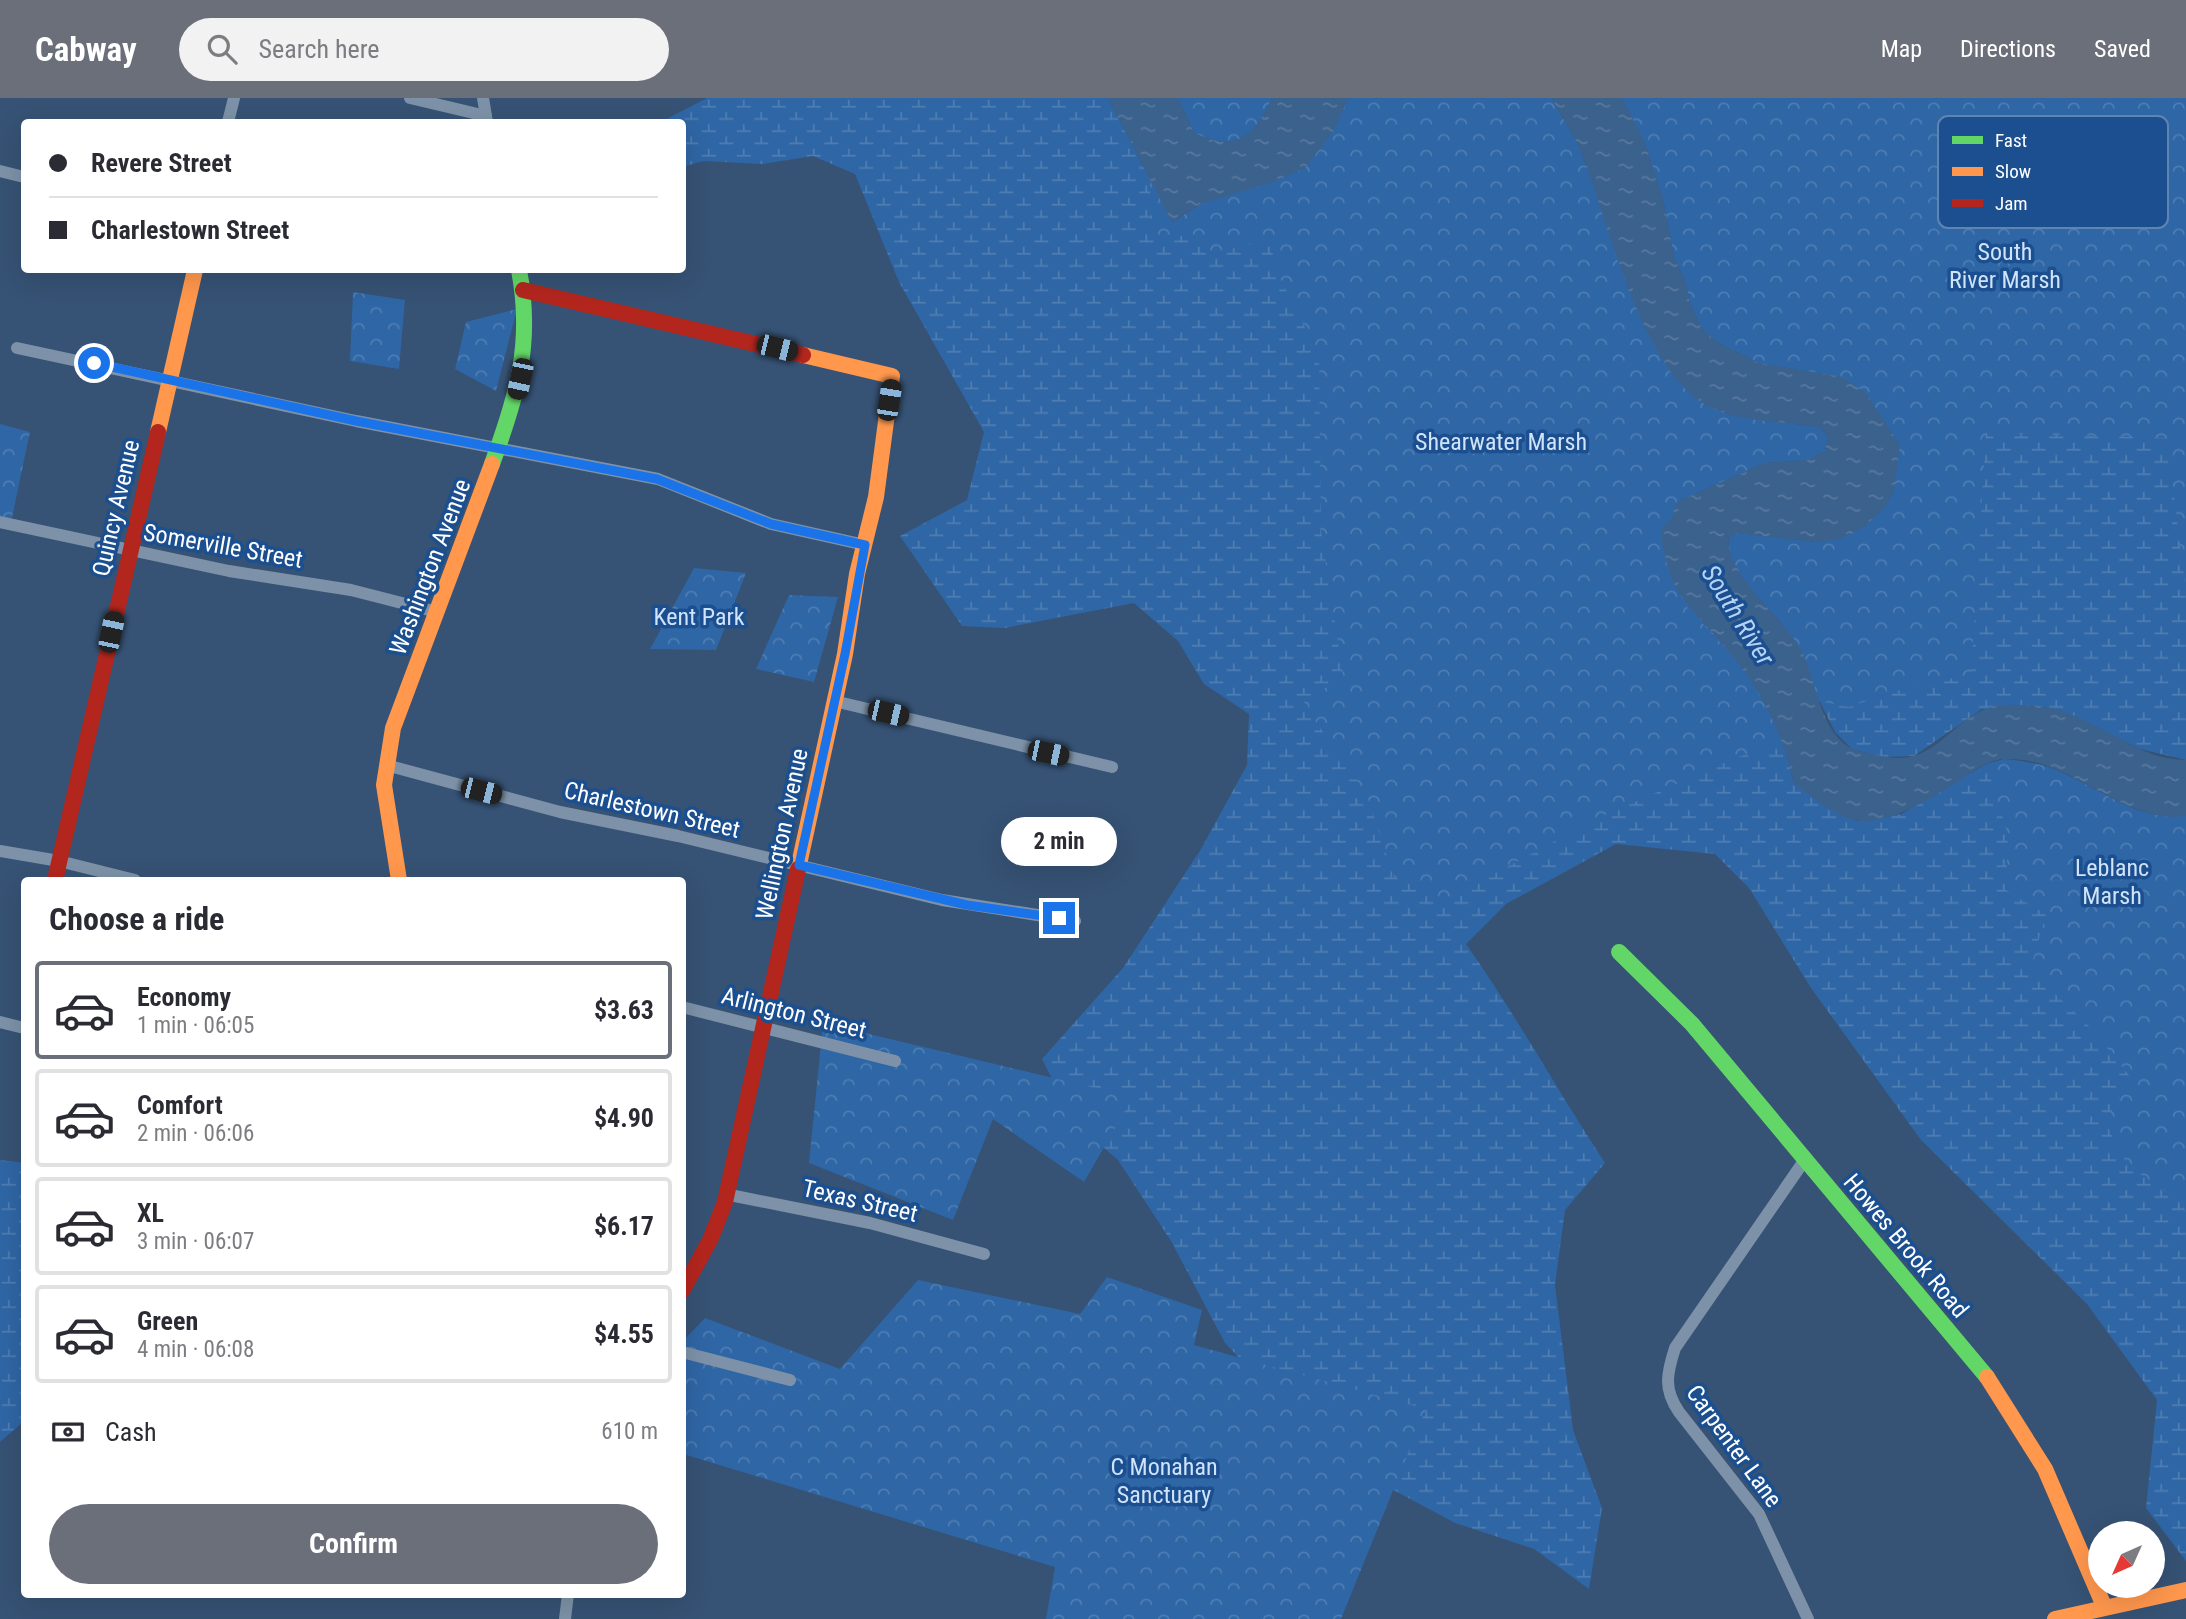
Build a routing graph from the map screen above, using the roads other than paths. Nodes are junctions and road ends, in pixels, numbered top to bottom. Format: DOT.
graph roads {
  1 [pos="234,98"];
  2 [pos="410,98"];
  3 [pos="483,98"];
  4 [pos="229,119"];
  5 [pos="486,119"];
  6 [pos="0,171"];
  7 [pos="21,176"];
  8 [pos="194,273"];
  9 [pos="520,273"];
  10 [pos="523,290"];
  11 [pos="17,348"];
  12 [pos="171,379"];
  13 [pos="498,448"];
  14 [pos="0,522"];
  15 [pos="865,545"];
  16 [pos="129,550"];
  17 [pos="437,612"];
  18 [pos="834,701"];
  19 [pos="386,765"];
  20 [pos="1112,766"];
  21 [pos="0,851"];
  22 [pos="59,861"];
  23 [pos="799,865"];
  24 [pos="56,877"];
  25 [pos="123,877"];
  26 [pos="399,877"];
  27 [pos="1075,921"];
  28 [pos="1619,952"];
  29 [pos="686,1007"];
  30 [pos="0,1022"];
  31 [pos="21,1026"];
  32 [pos="762,1026"];
  33 [pos="895,1061"];
  34 [pos="1804,1161"];
  35 [pos="725,1194"];
  36 [pos="984,1254"];
  37 [pos="686,1284"];
  38 [pos="686,1353"];
  39 [pos="790,1380"];
  40 [pos="2186,1590"];
  41 [pos="568,1598"];
  42 [pos="2104,1606"];
  43 [pos="565,1619"];
  44 [pos="1808,1619"];
  45 [pos="2055,1619"];
  1 -- 4 [label="street"];
  2 -- 5 [label="street"];
  3 -- 5 [label="street"];
  6 -- 7 [label="street"];
  8 -- 12 [label="street, Quincy Avenue"];
  9 -- 10 [label="street, Washington Avenue"];
  10 -- 13 [label="street, Washington Avenue"];
  10 -- 15 [label="street, Wellington Avenue"];
  11 -- 12 [label="street"];
  12 -- 13 [label="street"];
  12 -- 16 [label="street, Quincy Avenue"];
  13 -- 15 [label="street"];
  13 -- 17 [label="street, Washington Avenue"];
  14 -- 16 [label="street, Somerville Street"];
  15 -- 18 [label="street, Wellington Avenue"];
  16 -- 17 [label="street, Somerville Street"];
  16 -- 22 [label="street, Quincy Avenue"];
  17 -- 19 [label="street, Washington Avenue"];
  18 -- 20 [label="street"];
  18 -- 23 [label="street, Wellington Avenue"];
  19 -- 23 [label="street, Charlestown Street"];
  19 -- 26 [label="street, Washington Avenue"];
  21 -- 22 [label="street"];
  22 -- 24 [label="street, Quincy Avenue"];
  22 -- 25 [label="street"];
  23 -- 27 [label="street, Charlestown Street"];
  23 -- 32 [label="street, Wellington Avenue"];
  28 -- 34 [label="street, Howes Brook Road"];
  29 -- 32 [label="street, Arlington Street"];
  30 -- 31 [label="street"];
  32 -- 33 [label="street, Arlington Street"];
  32 -- 35 [label="street, Wellington Avenue"];
  34 -- 42 [label="street, Howes Brook Road"];
  34 -- 44 [label="street, Carpenter Lane"];
  35 -- 36 [label="street, Texas Street"];
  35 -- 37 [label="street, Wellington Avenue"];
  38 -- 39 [label="street"];
  40 -- 42 [label="street"];
  41 -- 43 [label="street"];
  42 -- 45 [label="street"];
}
